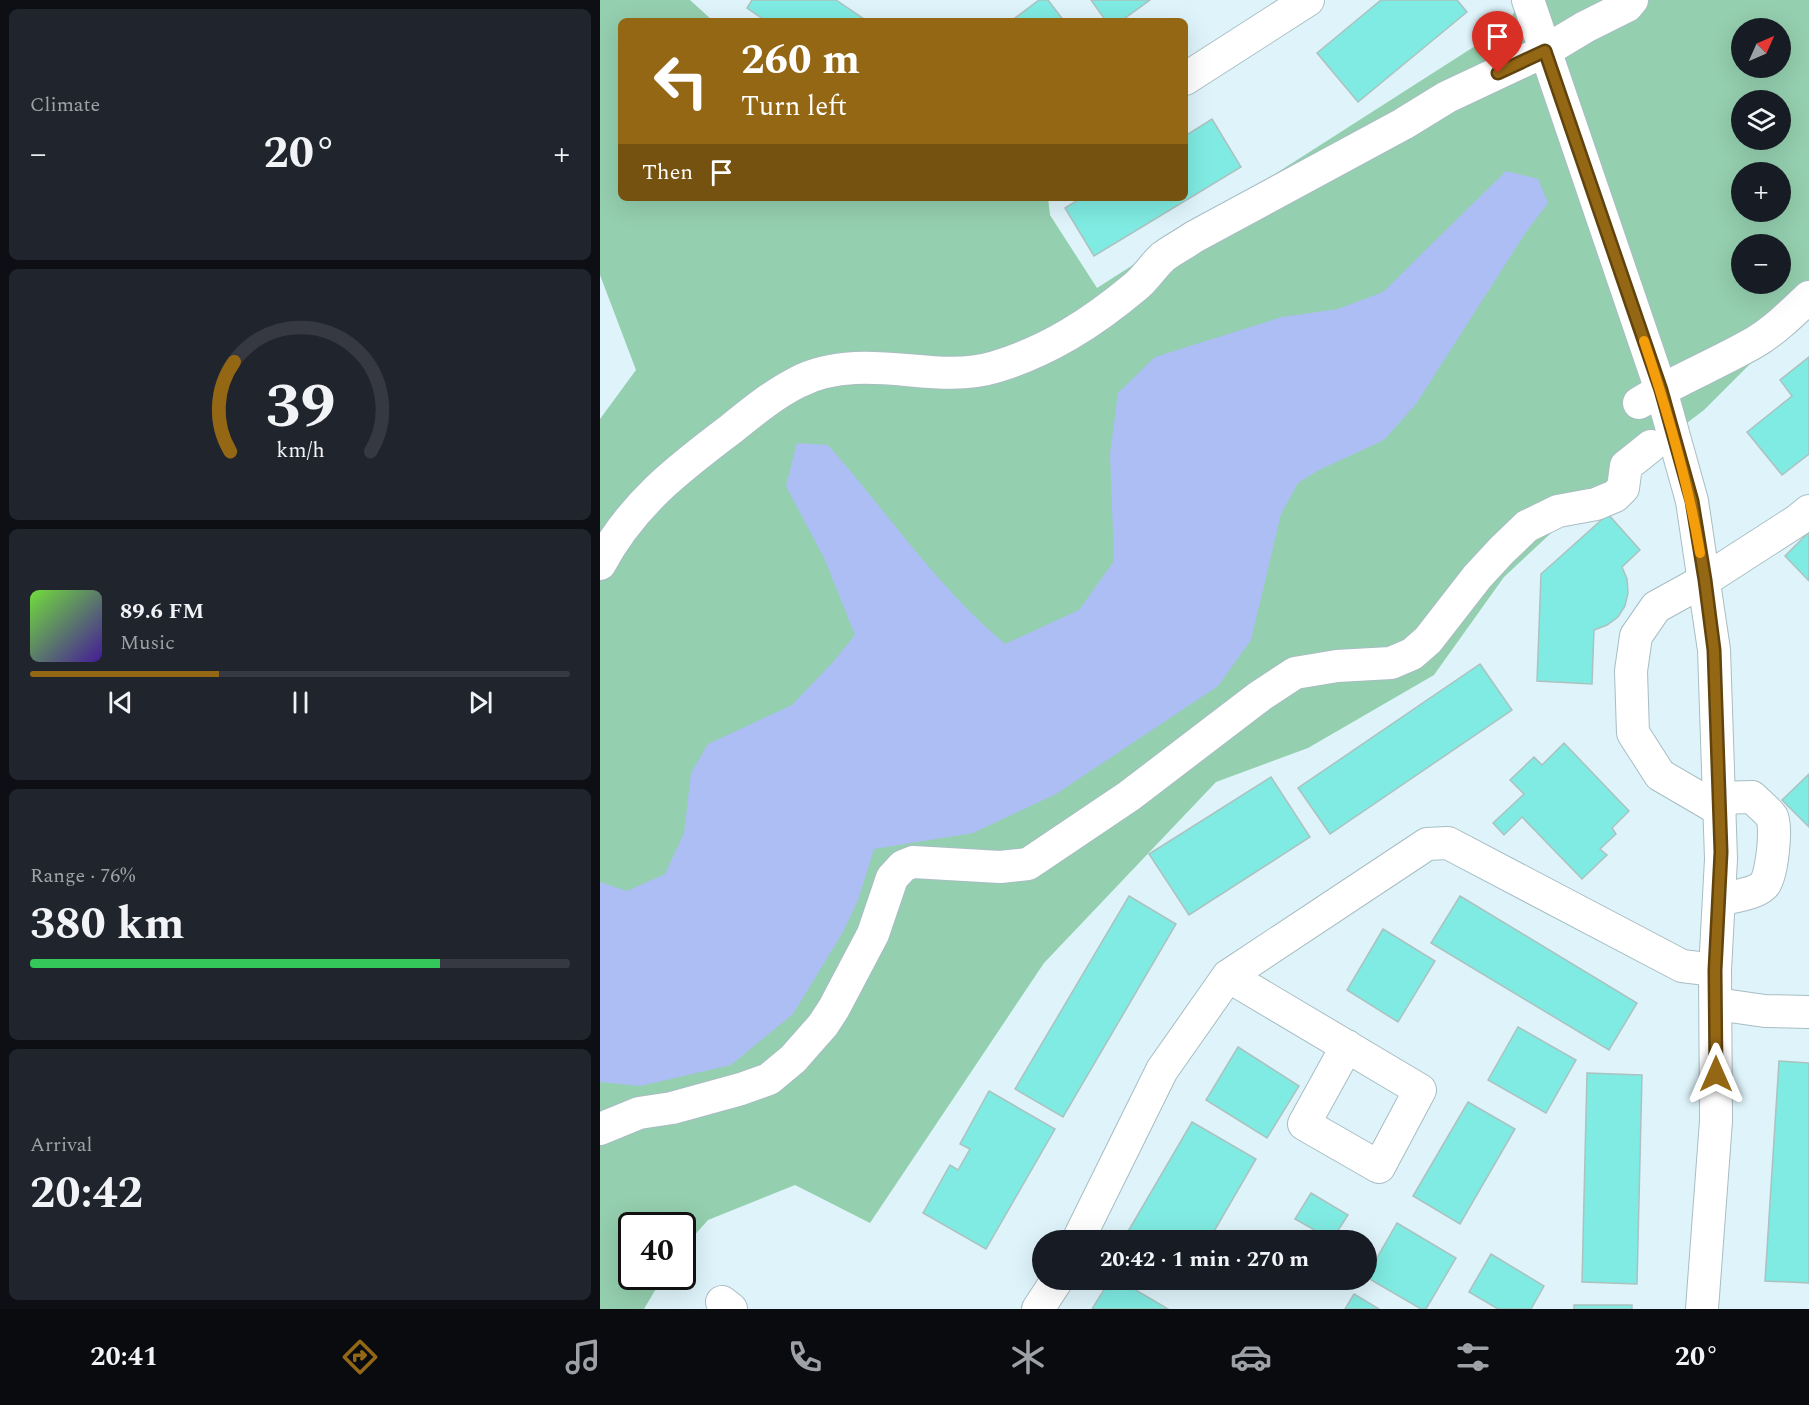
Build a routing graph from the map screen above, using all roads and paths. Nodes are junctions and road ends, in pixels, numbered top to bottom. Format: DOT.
graph roads {
  1 [pos="1308,0"];
  2 [pos="1528,0"];
  3 [pos="1632,0"];
  4 [pos="1545,51"];
  5 [pos="1188,77"];
  6 [pos="1809,297"];
  7 [pos="1650,397"];
  8 [pos="1651,446"];
  9 [pos="1809,511"];
  10 [pos="600,564"];
  11 [pos="1705,580"];
  12 [pos="1719,804"];
  13 [pos="1720,900"];
  14 [pos="1715,970"];
  15 [pos="1228,976"];
  16 [pos="1716,1004"];
  17 [pos="1809,1012"];
  18 [pos="1347,1047"];
  19 [pos="600,1129"];
  20 [pos="1083,1230"];
  21 [pos="1050,1290"];
  22 [pos="1038,1309"];
  23 [pos="1702,1309"];
  1 -- 5 [label="street"];
  2 -- 4 [label="street"];
  3 -- 4 [label="street"];
  4 -- 7 [label="street"];
  4 -- 10 [label="street"];
  6 -- 7 [label="street"];
  7 -- 11 [label="street"];
  8 -- 19 [label="street"];
  9 -- 11 [label="street"];
  11 -- 12 [label="street"];
  11 -- 12 [label="street"];
  12 -- 13 [label="street"];
  12 -- 13 [label="street"];
  13 -- 14 [label="street"];
  14 -- 15 [label="street"];
  14 -- 16 [label="street"];
  15 -- 18 [label="street"];
  15 -- 20 [label="street"];
  16 -- 17 [label="street"];
  16 -- 23 [label="street"];
  21 -- 22 [label="street"];
}
